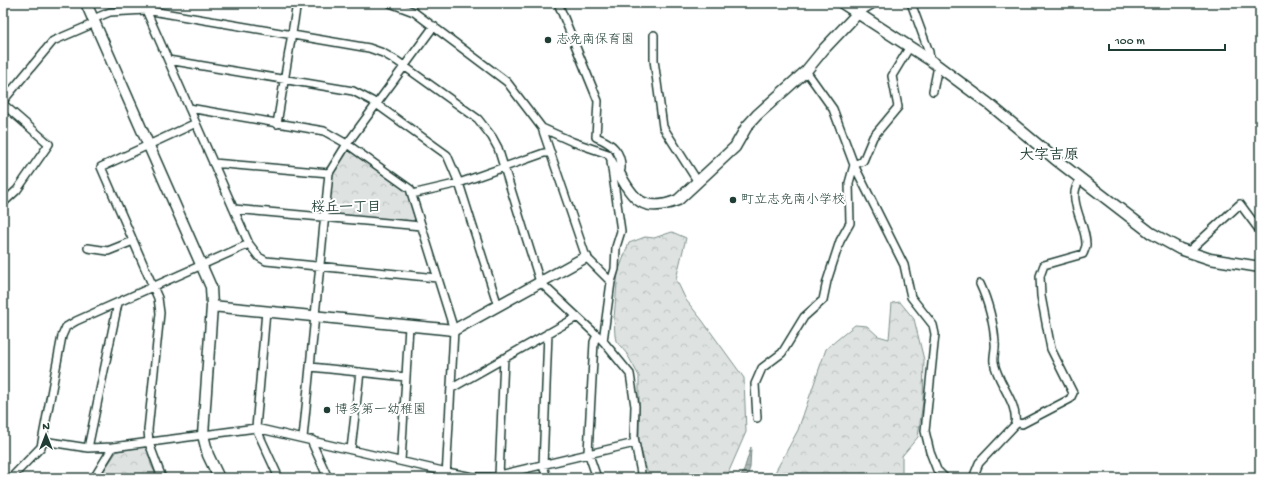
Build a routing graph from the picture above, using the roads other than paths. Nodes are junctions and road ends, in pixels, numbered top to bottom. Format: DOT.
graph roads {
  1 [pos="86,3"];
  2 [pos="297,3"];
  3 [pos="390,3"];
  4 [pos="558,3"];
  5 [pos="842,3"];
  6 [pos="875,3"];
  7 [pos="911,3"];
  8 [pos="146,10"];
  9 [pos="858,13"];
  10 [pos="94,21"];
  11 [pos="434,26"];
  12 [pos="654,35"];
  13 [pos="292,36"];
  14 [pos="909,48"];
  15 [pos="168,60"];
  16 [pos="934,63"];
  17 [pos="404,65"];
  18 [pos="806,72"];
  19 [pos="284,80"];
  20 [pos="934,91"];
  21 [pos="3,102"];
  22 [pos="377,104"];
  23 [pos="189,108"];
  24 [pos="196,123"];
  25 [pos="277,124"];
  26 [pos="542,128"];
  27 [pos="347,144"];
  28 [pos="147,145"];
  29 [pos="551,153"];
  30 [pos="610,159"];
  31 [pos="213,163"];
  32 [pos="854,165"];
  33 [pos="505,166"];
  34 [pos="618,171"];
  35 [pos="329,173"];
  36 [pos="1081,179"];
  37 [pos="698,182"];
  38 [pos="459,183"];
  39 [pos="412,194"];
  40 [pos="3,203"];
  41 [pos="234,209"];
  42 [pos="325,217"];
  43 [pos="421,226"];
  44 [pos="1260,231"];
  45 [pos="133,241"];
  46 [pos="249,244"];
  47 [pos="88,248"];
  48 [pos="1188,252"];
  49 [pos="586,257"];
  50 [pos="202,266"];
  51 [pos="320,267"];
  52 [pos="1260,267"];
  53 [pos="437,278"];
  54 [pos="540,282"];
  55 [pos="611,282"];
  56 [pos="980,284"];
  57 [pos="154,287"];
  58 [pos="118,303"];
  59 [pos="212,306"];
  60 [pos="498,306"];
  61 [pos="266,311"];
  62 [pos="315,316"];
  63 [pos="577,317"];
  64 [pos="409,326"];
  65 [pos="454,330"];
  66 [pos="548,333"];
  67 [pos="597,335"];
  68 [pos="603,341"];
  69 [pos="504,358"];
  70 [pos="311,367"];
  71 [pos="360,372"];
  72 [pos="406,377"];
  73 [pos="452,388"];
  74 [pos="757,418"];
  75 [pos="1015,422"];
  76 [pos="256,428"];
  77 [pos="203,435"];
  78 [pos="303,438"];
  79 [pos="312,440"];
  80 [pos="43,441"];
  81 [pos="149,443"];
  82 [pos="635,443"];
  83 [pos="113,447"];
  84 [pos="88,448"];
  85 [pos="350,449"];
  86 [pos="589,455"];
  87 [pos="401,461"];
  88 [pos="543,466"];
  89 [pos="447,475"];
  90 [pos="499,476"];
  91 [pos="14,478"];
  92 [pos="94,478"];
  93 [pos="162,478"];
  94 [pos="219,478"];
  95 [pos="279,478"];
  96 [pos="328,478"];
  97 [pos="547,478"];
  98 [pos="597,478"];
  99 [pos="642,478"];
  100 [pos="945,478"];
  101 [pos="972,478"];
  1 -- 10 [label="street"];
  2 -- 13 [label="street"];
  3 -- 11 [label="street"];
  4 -- 34 [label="street"];
  5 -- 9 [label="street"];
  6 -- 9 [label="street"];
  7 -- 16 [label="street"];
  8 -- 10 [label="street"];
  8 -- 13 [label="street"];
  8 -- 15 [label="street"];
  9 -- 14 [label="street"];
  9 -- 18 [label="street"];
  10 -- 21 [label="street"];
  10 -- 28 [label="street"];
  11 -- 17 [label="street"];
  11 -- 26 [label="street"];
  12 -- 37 [label="street"];
  13 -- 17 [label="street"];
  13 -- 19 [label="street"];
  14 -- 16 [label="street"];
  14 -- 32 [label="street"];
  15 -- 19 [label="street"];
  15 -- 23 [label="street"];
  16 -- 20 [label="street"];
  16 -- 36 [label="street"];
  17 -- 22 [label="street"];
  17 -- 33 [label="street"];
  18 -- 32 [label="street"];
  18 -- 37 [label="street"];
  19 -- 22 [label="street"];
  19 -- 25 [label="street"];
  21 -- 40 [label="street"];
  22 -- 27 [label="street"];
  22 -- 38 [label="street"];
  23 -- 24 [label="street"];
  23 -- 25 [label="street"];
  24 -- 28 [label="street"];
  24 -- 31 [label="street"];
  25 -- 27 [label="street"];
  26 -- 29 [label="street"];
  26 -- 30 [label="street"];
  27 -- 35 [label="street"];
  27 -- 39 [label="street"];
  28 -- 45 [label="street"];
  28 -- 50 [label="street"];
  29 -- 33 [label="street"];
  29 -- 49 [label="street"];
  30 -- 34 [label="street"];
  30 -- 55 [label="street"];
  31 -- 35 [label="street"];
  31 -- 41 [label="street"];
  32 -- 74 [label="street"];
  32 -- 100 [label="street"];
  33 -- 38 [label="street"];
  33 -- 54 [label="street"];
  34 -- 37 [label="street"];
  35 -- 42 [label="street"];
  36 -- 48 [label="street"];
  36 -- 75 [label="street"];
  38 -- 39 [label="street"];
  38 -- 60 [label="street"];
  39 -- 43 [label="street"];
  41 -- 42 [label="street"];
  41 -- 46 [label="street"];
  42 -- 43 [label="street"];
  42 -- 51 [label="street"];
  43 -- 53 [label="street"];
  44 -- 48 [label="street"];
  45 -- 47 [label="street"];
  45 -- 57 [label="street"];
  46 -- 50 [label="street"];
  46 -- 51 [label="street"];
  48 -- 52 [label="street"];
  49 -- 54 [label="street"];
  49 -- 55 [label="street"];
  50 -- 57 [label="street"];
  50 -- 59 [label="street"];
  51 -- 53 [label="street"];
  51 -- 62 [label="street"];
  53 -- 65 [label="street"];
  54 -- 60 [label="street"];
  54 -- 63 [label="street"];
  55 -- 68 [label="street"];
  56 -- 75 [label="street"];
  57 -- 58 [label="street"];
  57 -- 81 [label="street"];
  58 -- 80 [label="street"];
  58 -- 84 [label="street"];
  59 -- 61 [label="street"];
  59 -- 77 [label="street"];
  60 -- 65 [label="street"];
  61 -- 62 [label="street"];
  61 -- 76 [label="street"];
  62 -- 64 [label="street"];
  62 -- 70 [label="street"];
  63 -- 66 [label="street"];
  63 -- 67 [label="street"];
  64 -- 65 [label="street"];
  64 -- 72 [label="street"];
  65 -- 73 [label="street"];
  66 -- 69 [label="street"];
  66 -- 88 [label="street"];
  67 -- 68 [label="street"];
  67 -- 86 [label="street"];
  68 -- 82 [label="street"];
  69 -- 73 [label="street"];
  69 -- 90 [label="street"];
  70 -- 71 [label="street"];
  70 -- 78 [label="street"];
  71 -- 72 [label="street"];
  71 -- 85 [label="street"];
  72 -- 87 [label="street"];
  73 -- 89 [label="street"];
  75 -- 101 [label="street"];
  76 -- 77 [label="street"];
  76 -- 78 [label="street"];
  76 -- 95 [label="street"];
  77 -- 81 [label="street"];
  77 -- 94 [label="street"];
  78 -- 79 [label="street"];
  79 -- 85 [label="street"];
  79 -- 96 [label="street"];
  80 -- 84 [label="street"];
  80 -- 91 [label="street"];
  81 -- 83 [label="street"];
  81 -- 93 [label="street"];
  82 -- 86 [label="street"];
  82 -- 99 [label="street"];
  83 -- 84 [label="street"];
  83 -- 92 [label="street"];
  85 -- 87 [label="street"];
  86 -- 88 [label="street"];
  86 -- 98 [label="street"];
  87 -- 89 [label="street"];
  88 -- 90 [label="street"];
  88 -- 97 [label="street"];
  89 -- 90 [label="street"];
}
